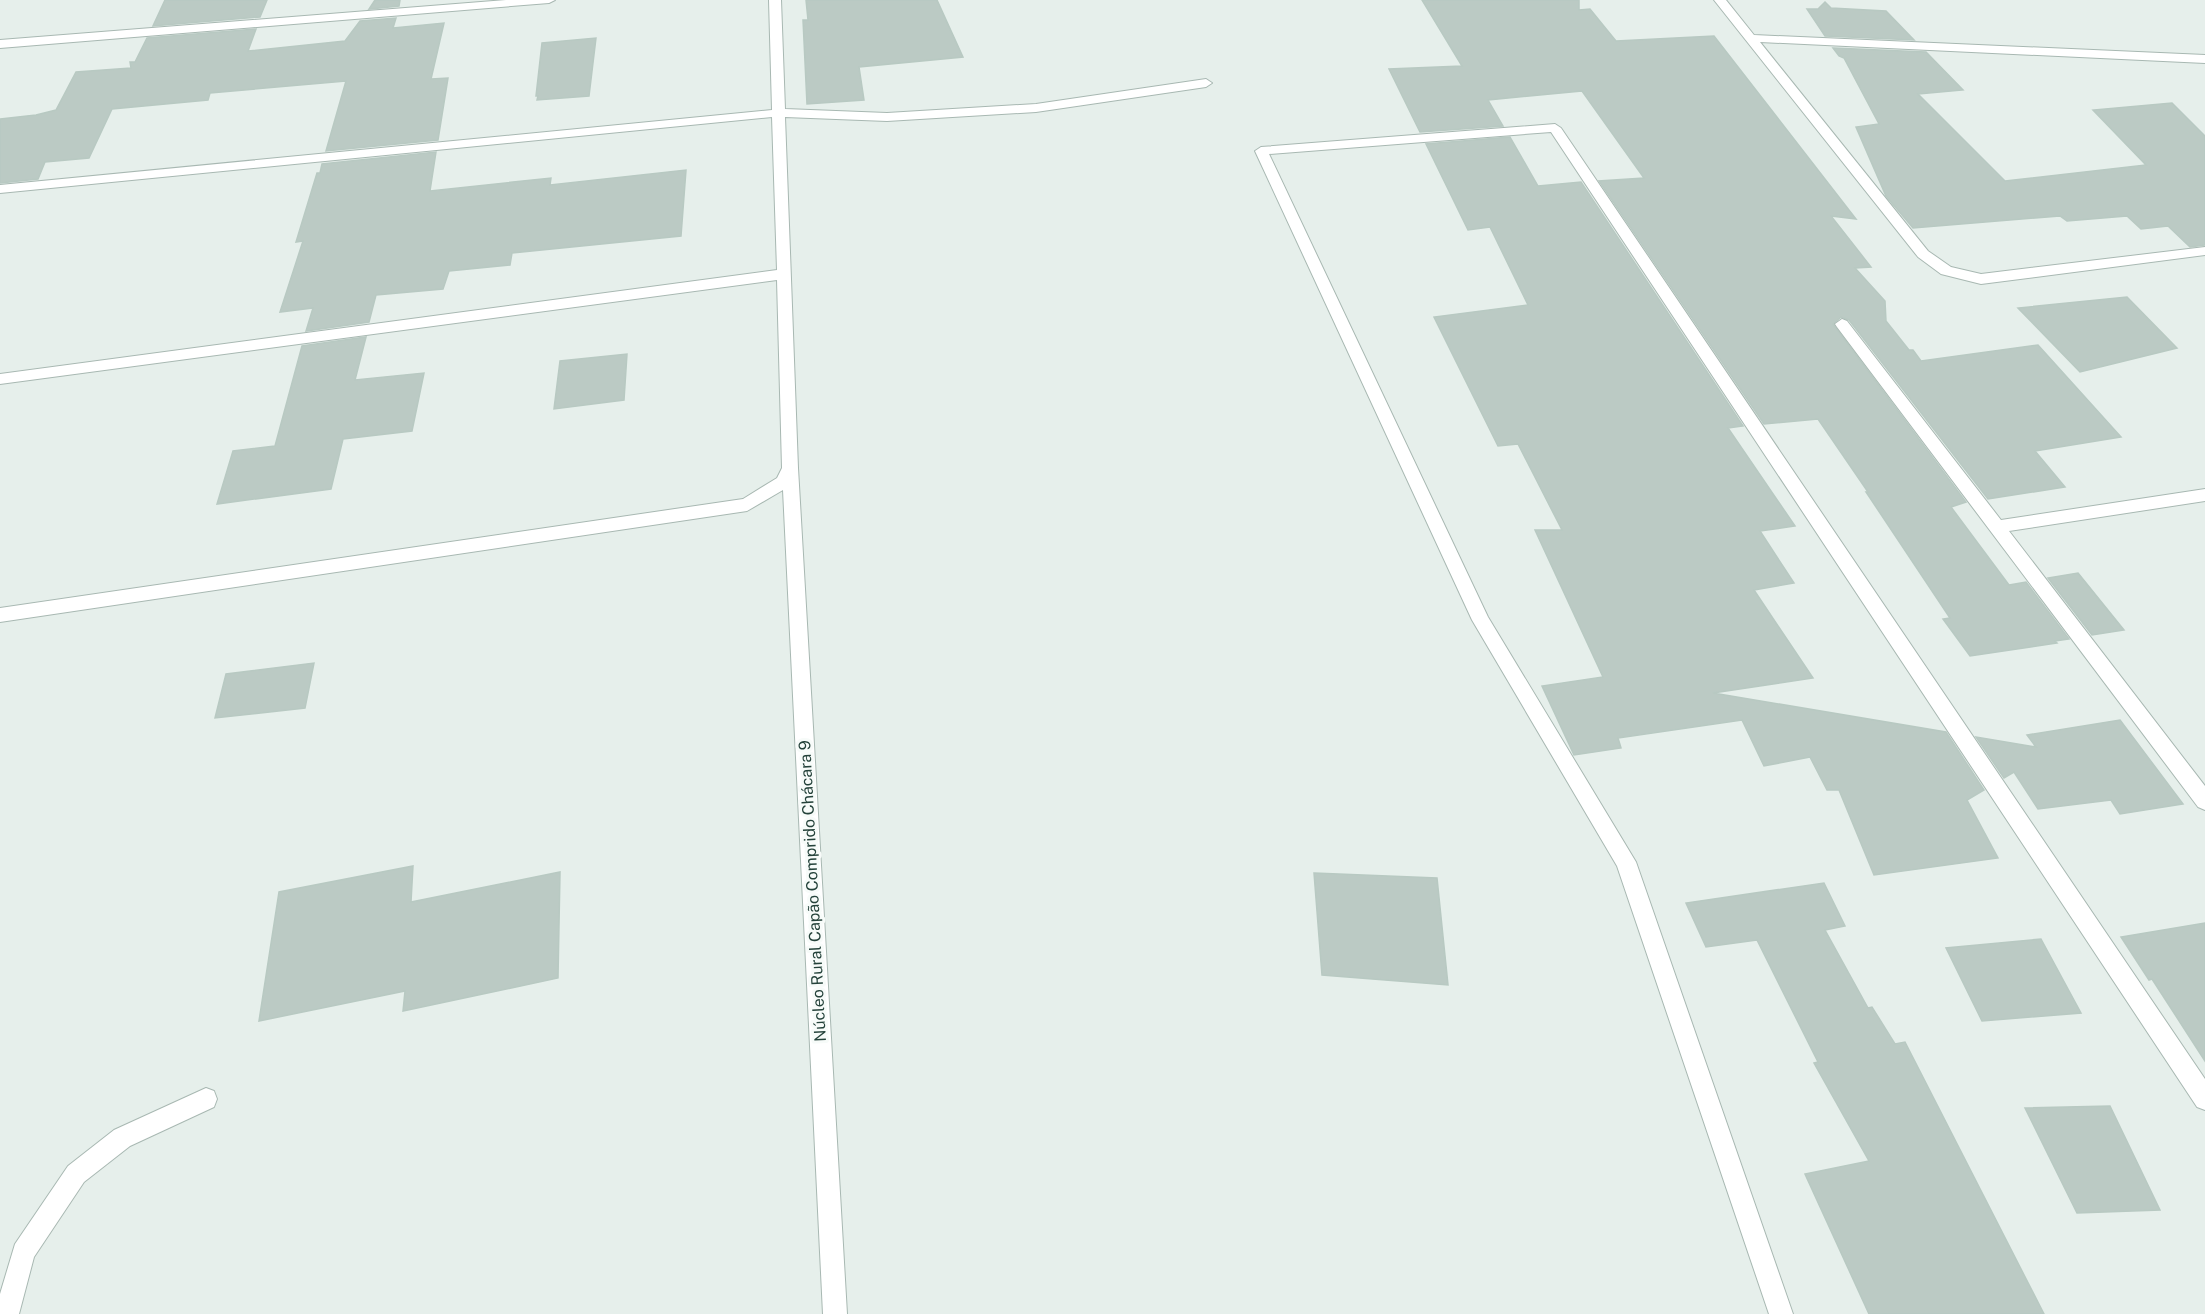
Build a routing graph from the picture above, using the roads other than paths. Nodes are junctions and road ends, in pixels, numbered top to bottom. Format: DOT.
graph roads {
  1 [pos="549,0"];
  2 [pos="775,0"];
  3 [pos="1720,0"];
  4 [pos="1749,38"];
  5 [pos="0,44"];
  6 [pos="2205,59"];
  7 [pos="1206,83"];
  8 [pos="778,113"];
  9 [pos="0,189"];
  10 [pos="2205,251"];
  11 [pos="784,274"];
  12 [pos="1842,324"];
  13 [pos="0,379"];
  14 [pos="790,468"];
  15 [pos="2205,495"];
  16 [pos="1997,527"];
  17 [pos="0,615"];
  18 [pos="2205,801"];
  19 [pos="206,1099"];
  20 [pos="2205,1099"];
  21 [pos="7,1314"];
  22 [pos="835,1314"];
  23 [pos="1781,1314"];
  1 -- 5 [label="street"];
  2 -- 8 [label="street, Núcleo Rural Capão Comprido Chácara 9"];
  3 -- 4 [label="street"];
  4 -- 6 [label="street"];
  4 -- 10 [label="street"];
  7 -- 8 [label="street"];
  8 -- 9 [label="street"];
  8 -- 11 [label="street, Núcleo Rural Capão Comprido Chácara 9"];
  11 -- 13 [label="street"];
  11 -- 14 [label="street, Núcleo Rural Capão Comprido Chácara 9"];
  12 -- 16 [label="street"];
  14 -- 17 [label="street"];
  14 -- 22 [label="street, Núcleo Rural Capão Comprido Chácara 9"];
  15 -- 16 [label="street"];
  16 -- 18 [label="street"];
  19 -- 21 [label="street"];
  20 -- 23 [label="street"];
}
